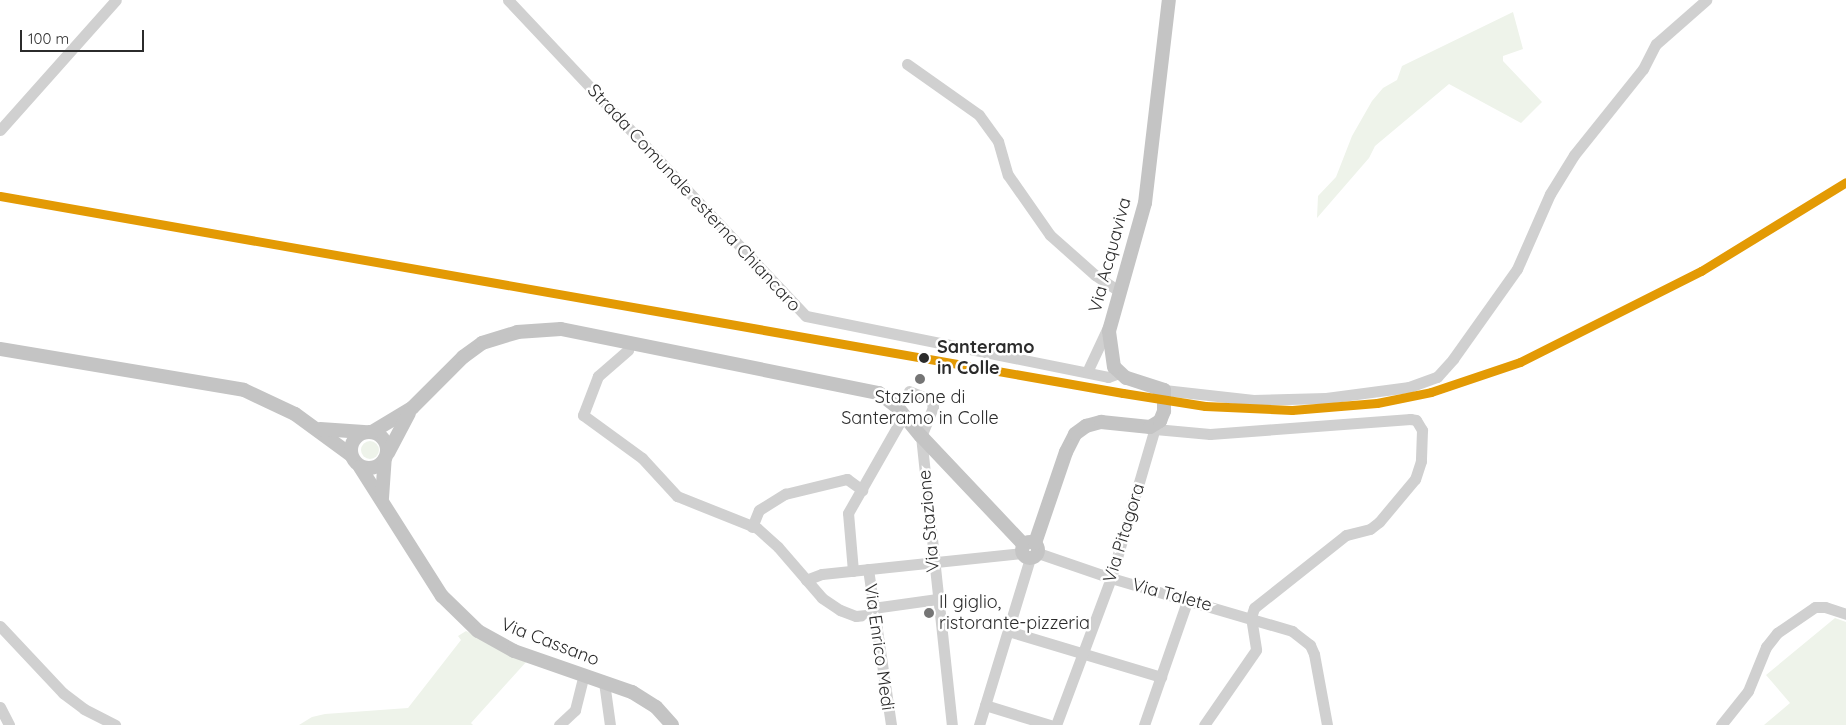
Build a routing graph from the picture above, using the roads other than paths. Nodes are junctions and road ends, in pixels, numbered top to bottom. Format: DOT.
graph roads {
  1 [pos="116,0"];
  2 [pos="508,0"];
  3 [pos="1169,0"];
  4 [pos="1706,0"];
  5 [pos="907,64"];
  6 [pos="0,130"];
  7 [pos="1120,292"];
  8 [pos="1110,323"];
  9 [pos="629,343"];
  10 [pos="0,349"];
  11 [pos="1087,372"];
  12 [pos="1119,373"];
  13 [pos="1164,390"];
  14 [pos="909,391"];
  15 [pos="412,408"];
  16 [pos="904,415"];
  17 [pos="1155,426"];
  18 [pos="320,429"];
  19 [pos="368,432"];
  20 [pos="920,436"];
  21 [pos="351,455"];
  22 [pos="387,456"];
  23 [pos="360,466"];
  24 [pos="862,490"];
  25 [pos="382,498"];
  26 [pos="754,528"];
  27 [pos="1030,551"];
  28 [pos="932,563"];
  29 [pos="868,569"];
  30 [pos="854,571"];
  31 [pos="1111,578"];
  32 [pos="806,580"];
  33 [pos="937,599"];
  34 [pos="1188,599"];
  35 [pos="874,611"];
  36 [pos="1846,614"];
  37 [pos="1251,616"];
  38 [pos="0,626"];
  39 [pos="1008,631"];
  40 [pos="1082,653"];
  41 [pos="584,675"];
  42 [pos="1161,677"];
  43 [pos="604,682"];
  44 [pos="985,705"];
  45 [pos="0,707"];
  46 [pos="9,725"];
  47 [pos="115,725"];
  48 [pos="559,725"];
  49 [pos="610,725"];
  50 [pos="672,725"];
  51 [pos="891,725"];
  52 [pos="952,725"];
  53 [pos="979,725"];
  54 [pos="1050,725"];
  55 [pos="1056,725"];
  56 [pos="1144,725"];
  57 [pos="1204,725"];
  58 [pos="1327,725"];
  59 [pos="1721,725"];
  1 -- 6 [label="street"];
  2 -- 11 [label="street, Strada Comunale esterna Chiancaro"];
  3 -- 7 [label="main road, Via Acquaviva"];
  4 -- 13 [label="street"];
  5 -- 7 [label="street"];
  7 -- 8 [label="main road, Via Acquaviva"];
  8 -- 11 [label="street"];
  8 -- 12 [label="main road, Via Acquaviva"];
  9 -- 15 [label="main road"];
  9 -- 16 [label="main road"];
  9 -- 26 [label="street"];
  10 -- 18 [label="main road"];
  11 -- 12 [label="street, Strada Comunale esterna Chiancaro"];
  12 -- 13 [label="main road"];
  13 -- 17 [label="main road"];
  14 -- 20 [label="street"];
  15 -- 19 [label="main road"];
  15 -- 22 [label="main road"];
  16 -- 20 [label="main road"];
  16 -- 24 [label="street"];
  17 -- 27 [label="main road"];
  17 -- 31 [label="street, Via Pitagora"];
  17 -- 37 [label="street"];
  18 -- 19 [label="main road"];
  18 -- 21 [label="main road"];
  19 -- 21 [label="main road"];
  19 -- 22 [label="main road"];
  20 -- 27 [label="main road"];
  20 -- 28 [label="street, Via Stazione"];
  21 -- 23 [label="main road"];
  22 -- 23 [label="main road"];
  22 -- 25 [label="main road"];
  23 -- 25 [label="main road, Via Cassano"];
  24 -- 26 [label="street"];
  24 -- 30 [label="street"];
  25 -- 41 [label="main road, Via Cassano"];
  26 -- 32 [label="street"];
  27 -- 28 [label="street"];
  27 -- 31 [label="street, Via Talete"];
  27 -- 39 [label="street"];
  28 -- 29 [label="street"];
  28 -- 33 [label="street, Via Stazione"];
  29 -- 30 [label="street"];
  29 -- 35 [label="street, Via Enrico Medi"];
  30 -- 32 [label="street"];
  31 -- 34 [label="street, Via Talete"];
  31 -- 40 [label="street, Via Pitagora"];
  32 -- 35 [label="street"];
  33 -- 35 [label="street"];
  33 -- 52 [label="street, Via Stazione"];
  34 -- 37 [label="street, Via Talete"];
  34 -- 42 [label="street"];
  35 -- 51 [label="street, Via Enrico Medi"];
  36 -- 59 [label="street"];
  37 -- 57 [label="street"];
  37 -- 58 [label="street, Via Talete"];
  38 -- 47 [label="street"];
  39 -- 40 [label="street"];
  39 -- 44 [label="street"];
  40 -- 42 [label="street"];
  40 -- 55 [label="street, Via Pitagora"];
  41 -- 43 [label="main road, Via Cassano"];
  41 -- 48 [label="street"];
  42 -- 56 [label="street"];
  43 -- 49 [label="street"];
  43 -- 50 [label="main road, Via Cassano"];
  44 -- 53 [label="street"];
  44 -- 54 [label="street"];
  45 -- 46 [label="street"];
}
